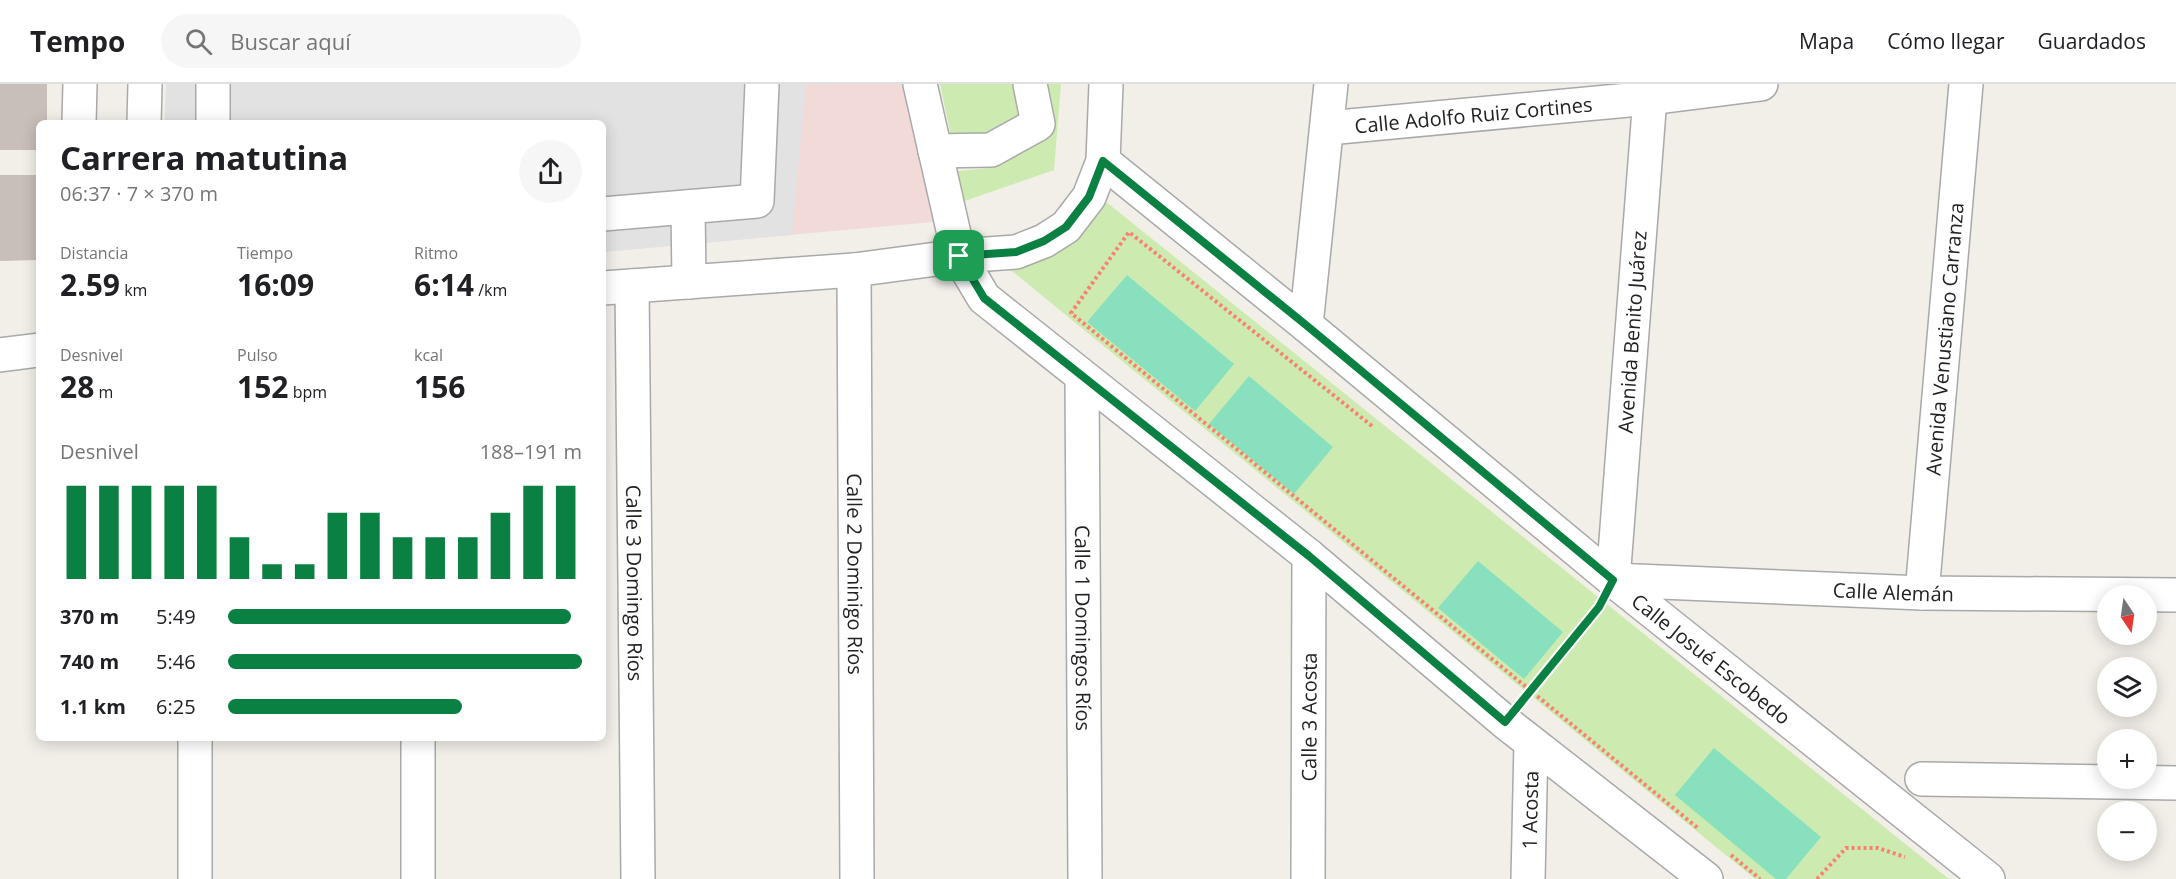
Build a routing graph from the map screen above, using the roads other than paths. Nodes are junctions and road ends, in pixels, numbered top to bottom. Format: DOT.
graph roads {
  1 [pos="80,84"];
  2 [pos="145,84"];
  3 [pos="213,84"];
  4 [pos="762,84"];
  5 [pos="920,84"];
  6 [pos="1030,84"];
  7 [pos="1106,84"];
  8 [pos="1331,84"];
  9 [pos="1761,84"];
  10 [pos="1966,84"];
  11 [pos="1651,91"];
  12 [pos="80,120"];
  13 [pos="144,120"];
  14 [pos="213,120"];
  15 [pos="1328,128"];
  16 [pos="935,151"];
  17 [pos="1103,161"];
  18 [pos="688,207"];
  19 [pos="606,214"];
  20 [pos="959,256"];
  21 [pos="854,270"];
  22 [pos="689,282"];
  23 [pos="618,287"];
  24 [pos="1306,325"];
  25 [pos="36,350"];
  26 [pos="0,355"];
  27 [pos="1082,376"];
  28 [pos="1309,556"];
  29 [pos="1613,580"];
  30 [pos="1922,593"];
  31 [pos="2176,595"];
  32 [pos="195,741"];
  33 [pos="418,741"];
  34 [pos="1531,742"];
  35 [pos="1922,778"];
  36 [pos="2176,783"];
  37 [pos="195,879"];
  38 [pos="418,879"];
  39 [pos="638,879"];
  40 [pos="857,879"];
  41 [pos="1084,879"];
  42 [pos="1308,879"];
  43 [pos="1528,879"];
  44 [pos="1706,879"];
  45 [pos="1988,879"];
  1 -- 12 [label="street"];
  2 -- 13 [label="street"];
  3 -- 14 [label="street"];
  4 -- 18 [label="street"];
  5 -- 16 [label="street"];
  6 -- 16 [label="street"];
  7 -- 17 [label="street"];
  8 -- 15 [label="street"];
  9 -- 11 [label="street, Calle Adolfo Ruiz Cortines"];
  10 -- 30 [label="street, Avenida Venustiano Carranza"];
  11 -- 15 [label="street, Calle Adolfo Ruiz Cortines"];
  11 -- 29 [label="street, Avenida Benito Juárez"];
  15 -- 24 [label="street"];
  16 -- 20 [label="street"];
  17 -- 20 [label="street"];
  17 -- 24 [label="street, Calle Josué Escobedo"];
  18 -- 19 [label="street"];
  18 -- 22 [label="street"];
  20 -- 21 [label="street"];
  20 -- 27 [label="street"];
  21 -- 22 [label="street"];
  21 -- 40 [label="street, Calle 2 Dominigo Ríos"];
  22 -- 23 [label="street"];
  23 -- 39 [label="street, Calle 3 Domingo Ríos"];
  24 -- 29 [label="street, Calle Josué Escobedo"];
  25 -- 26 [label="street"];
  27 -- 28 [label="street"];
  27 -- 41 [label="street, Calle 1 Domingos Ríos"];
  28 -- 34 [label="street"];
  28 -- 42 [label="street, Calle 3 Acosta"];
  29 -- 30 [label="street, Calle Alemán"];
  29 -- 45 [label="street, Calle Josué Escobedo"];
  30 -- 31 [label="street, Calle Alemán"];
  32 -- 37 [label="street"];
  33 -- 38 [label="street"];
  34 -- 43 [label="street, 1 Acosta"];
  34 -- 44 [label="street"];
  35 -- 36 [label="street"];
}
